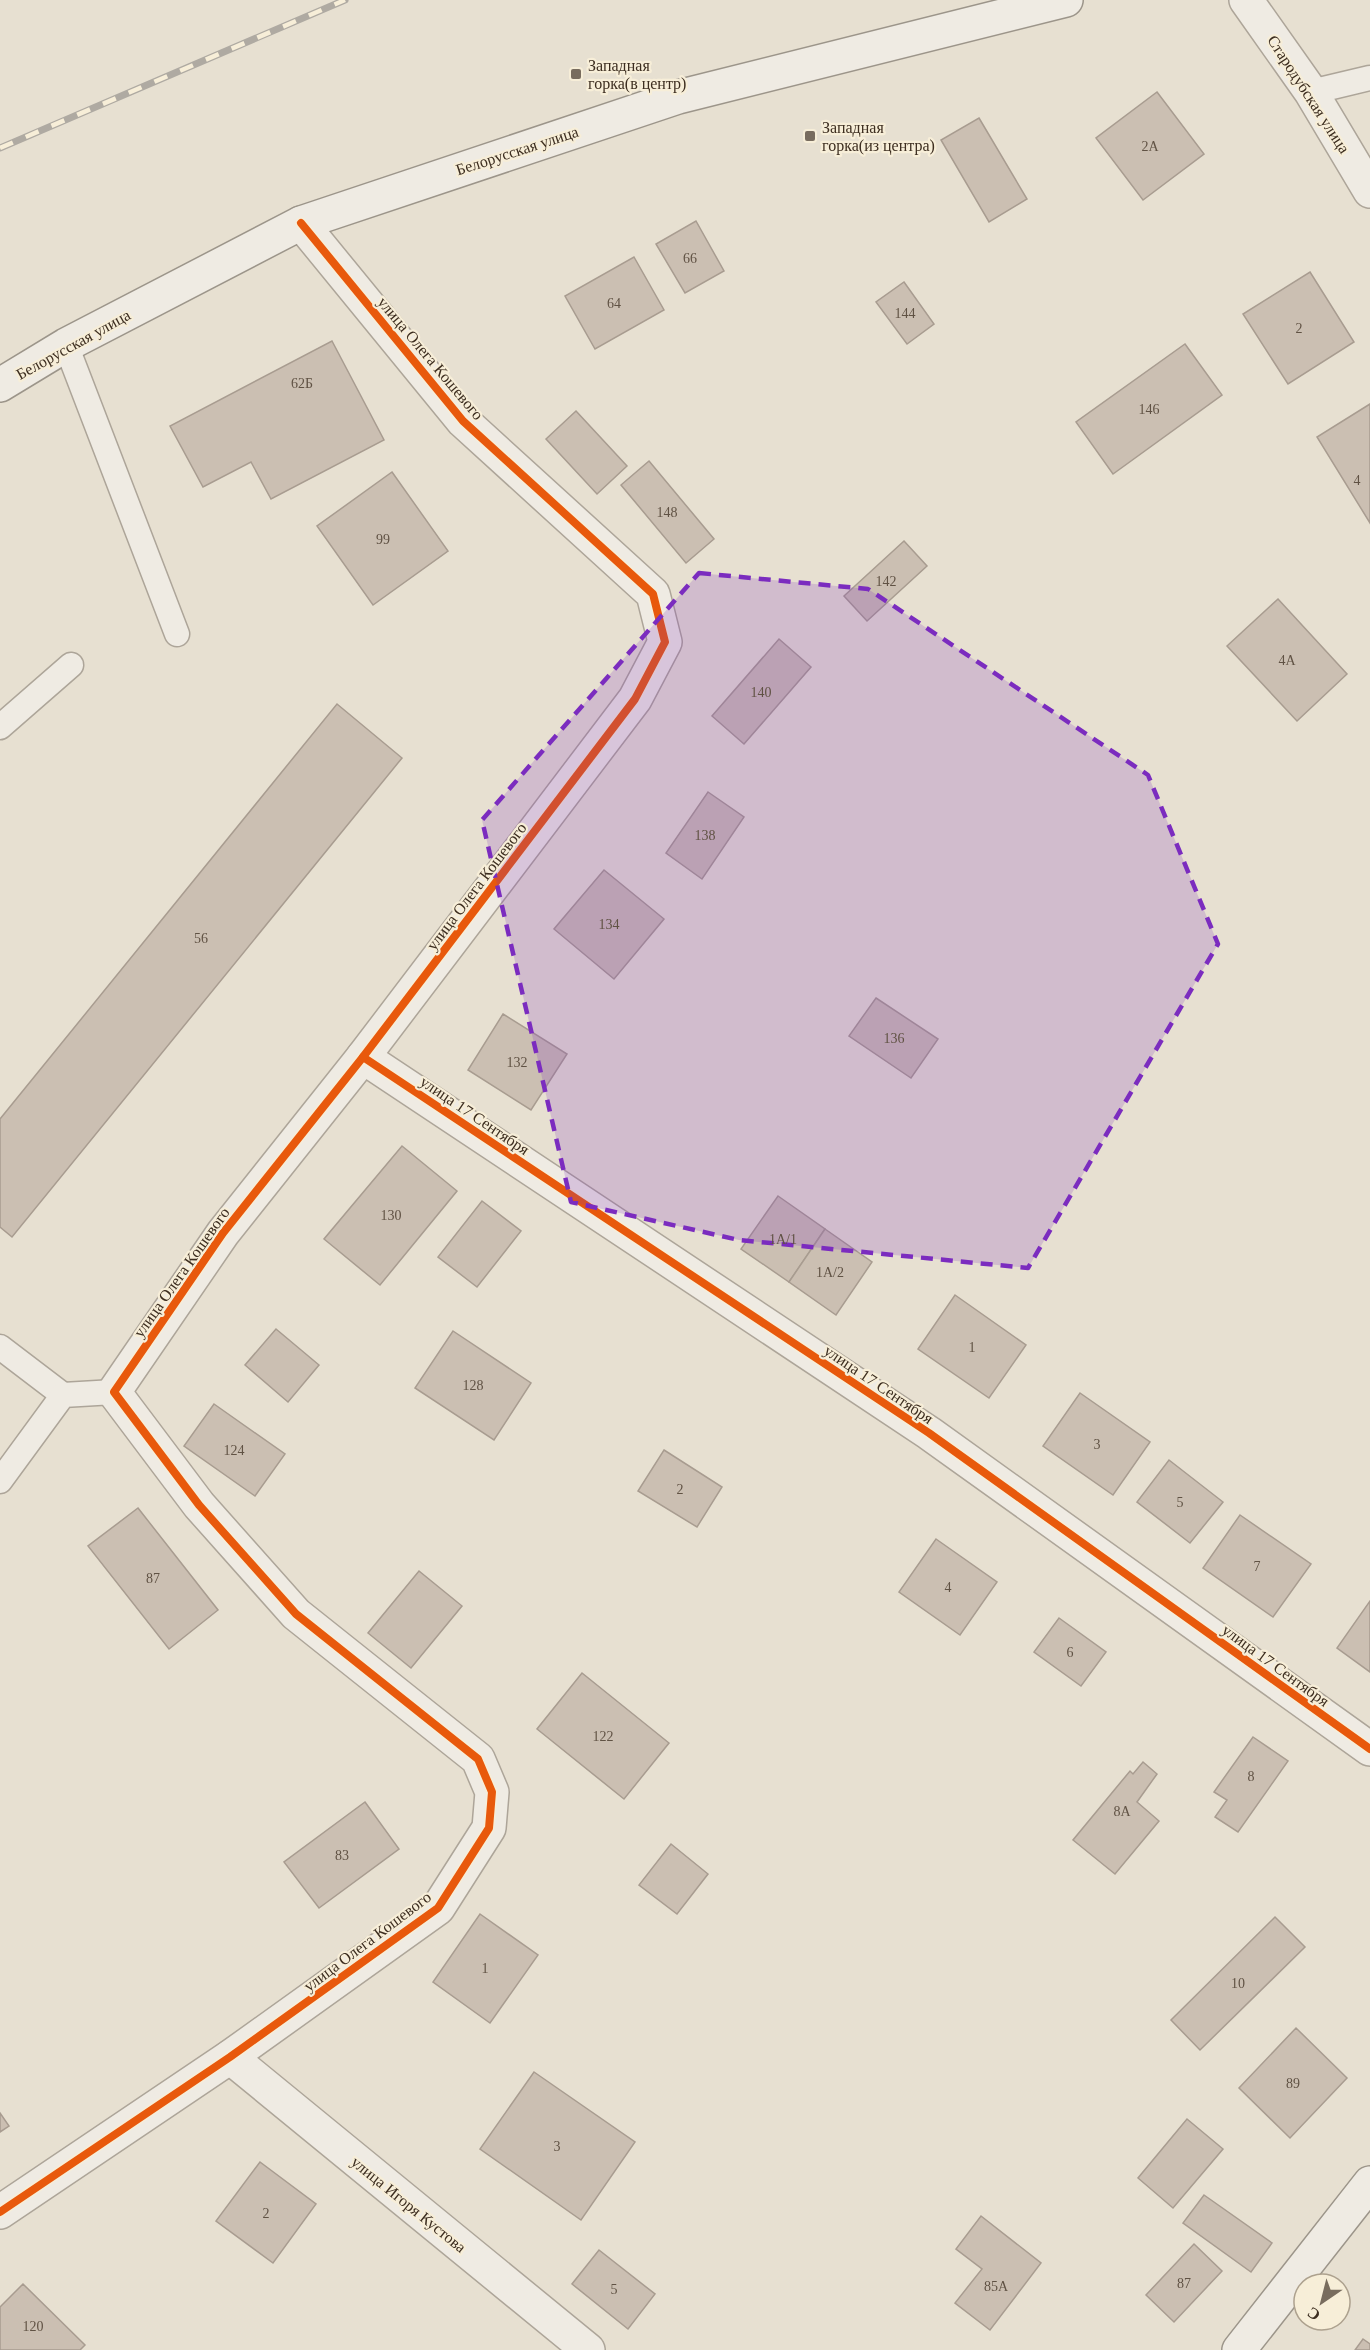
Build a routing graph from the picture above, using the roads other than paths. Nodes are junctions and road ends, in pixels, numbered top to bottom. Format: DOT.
graph roads {
  1 [pos="1066,0"];
  2 [pos="1246,0"];
  3 [pos="1370,78"];
  4 [pos="1311,92"];
  5 [pos="1370,190"];
  6 [pos="301,223"];
  7 [pos="66,345"];
  8 [pos="0,385"];
  9 [pos="177,634"];
  10 [pos="71,665"];
  11 [pos="0,727"];
  12 [pos="363,1057"];
  13 [pos="0,1347"];
  14 [pos="114,1392"];
  15 [pos="63,1395"];
  16 [pos="0,1481"];
  17 [pos="1370,1749"];
  18 [pos="230,2057"];
  19 [pos="1370,2183"];
  20 [pos="0,2212"];
  21 [pos="588,2350"];
  22 [pos="1239,2350"];
  1 -- 6 [label="street, Белорусская улица"];
  2 -- 4 [label="street, Стародубская улица"];
  3 -- 4 [label="lane"];
  4 -- 5 [label="street, Стародубская улица"];
  6 -- 7 [label="street, Белорусская улица"];
  6 -- 12 [label="street, улица Олега Кошевого"];
  7 -- 8 [label="street, Белорусская улица"];
  7 -- 9 [label="lane"];
  10 -- 11 [label="lane"];
  12 -- 14 [label="street, улица Олега Кошевого"];
  12 -- 17 [label="street, улица 17 Сентября"];
  13 -- 15 [label="lane"];
  14 -- 15 [label="lane"];
  14 -- 18 [label="street, улица Олега Кошевого"];
  15 -- 16 [label="lane"];
  18 -- 20 [label="street, улица Олега Кошевого"];
  18 -- 21 [label="street, улица Игоря Кустова"];
  19 -- 22 [label="street"];
}
